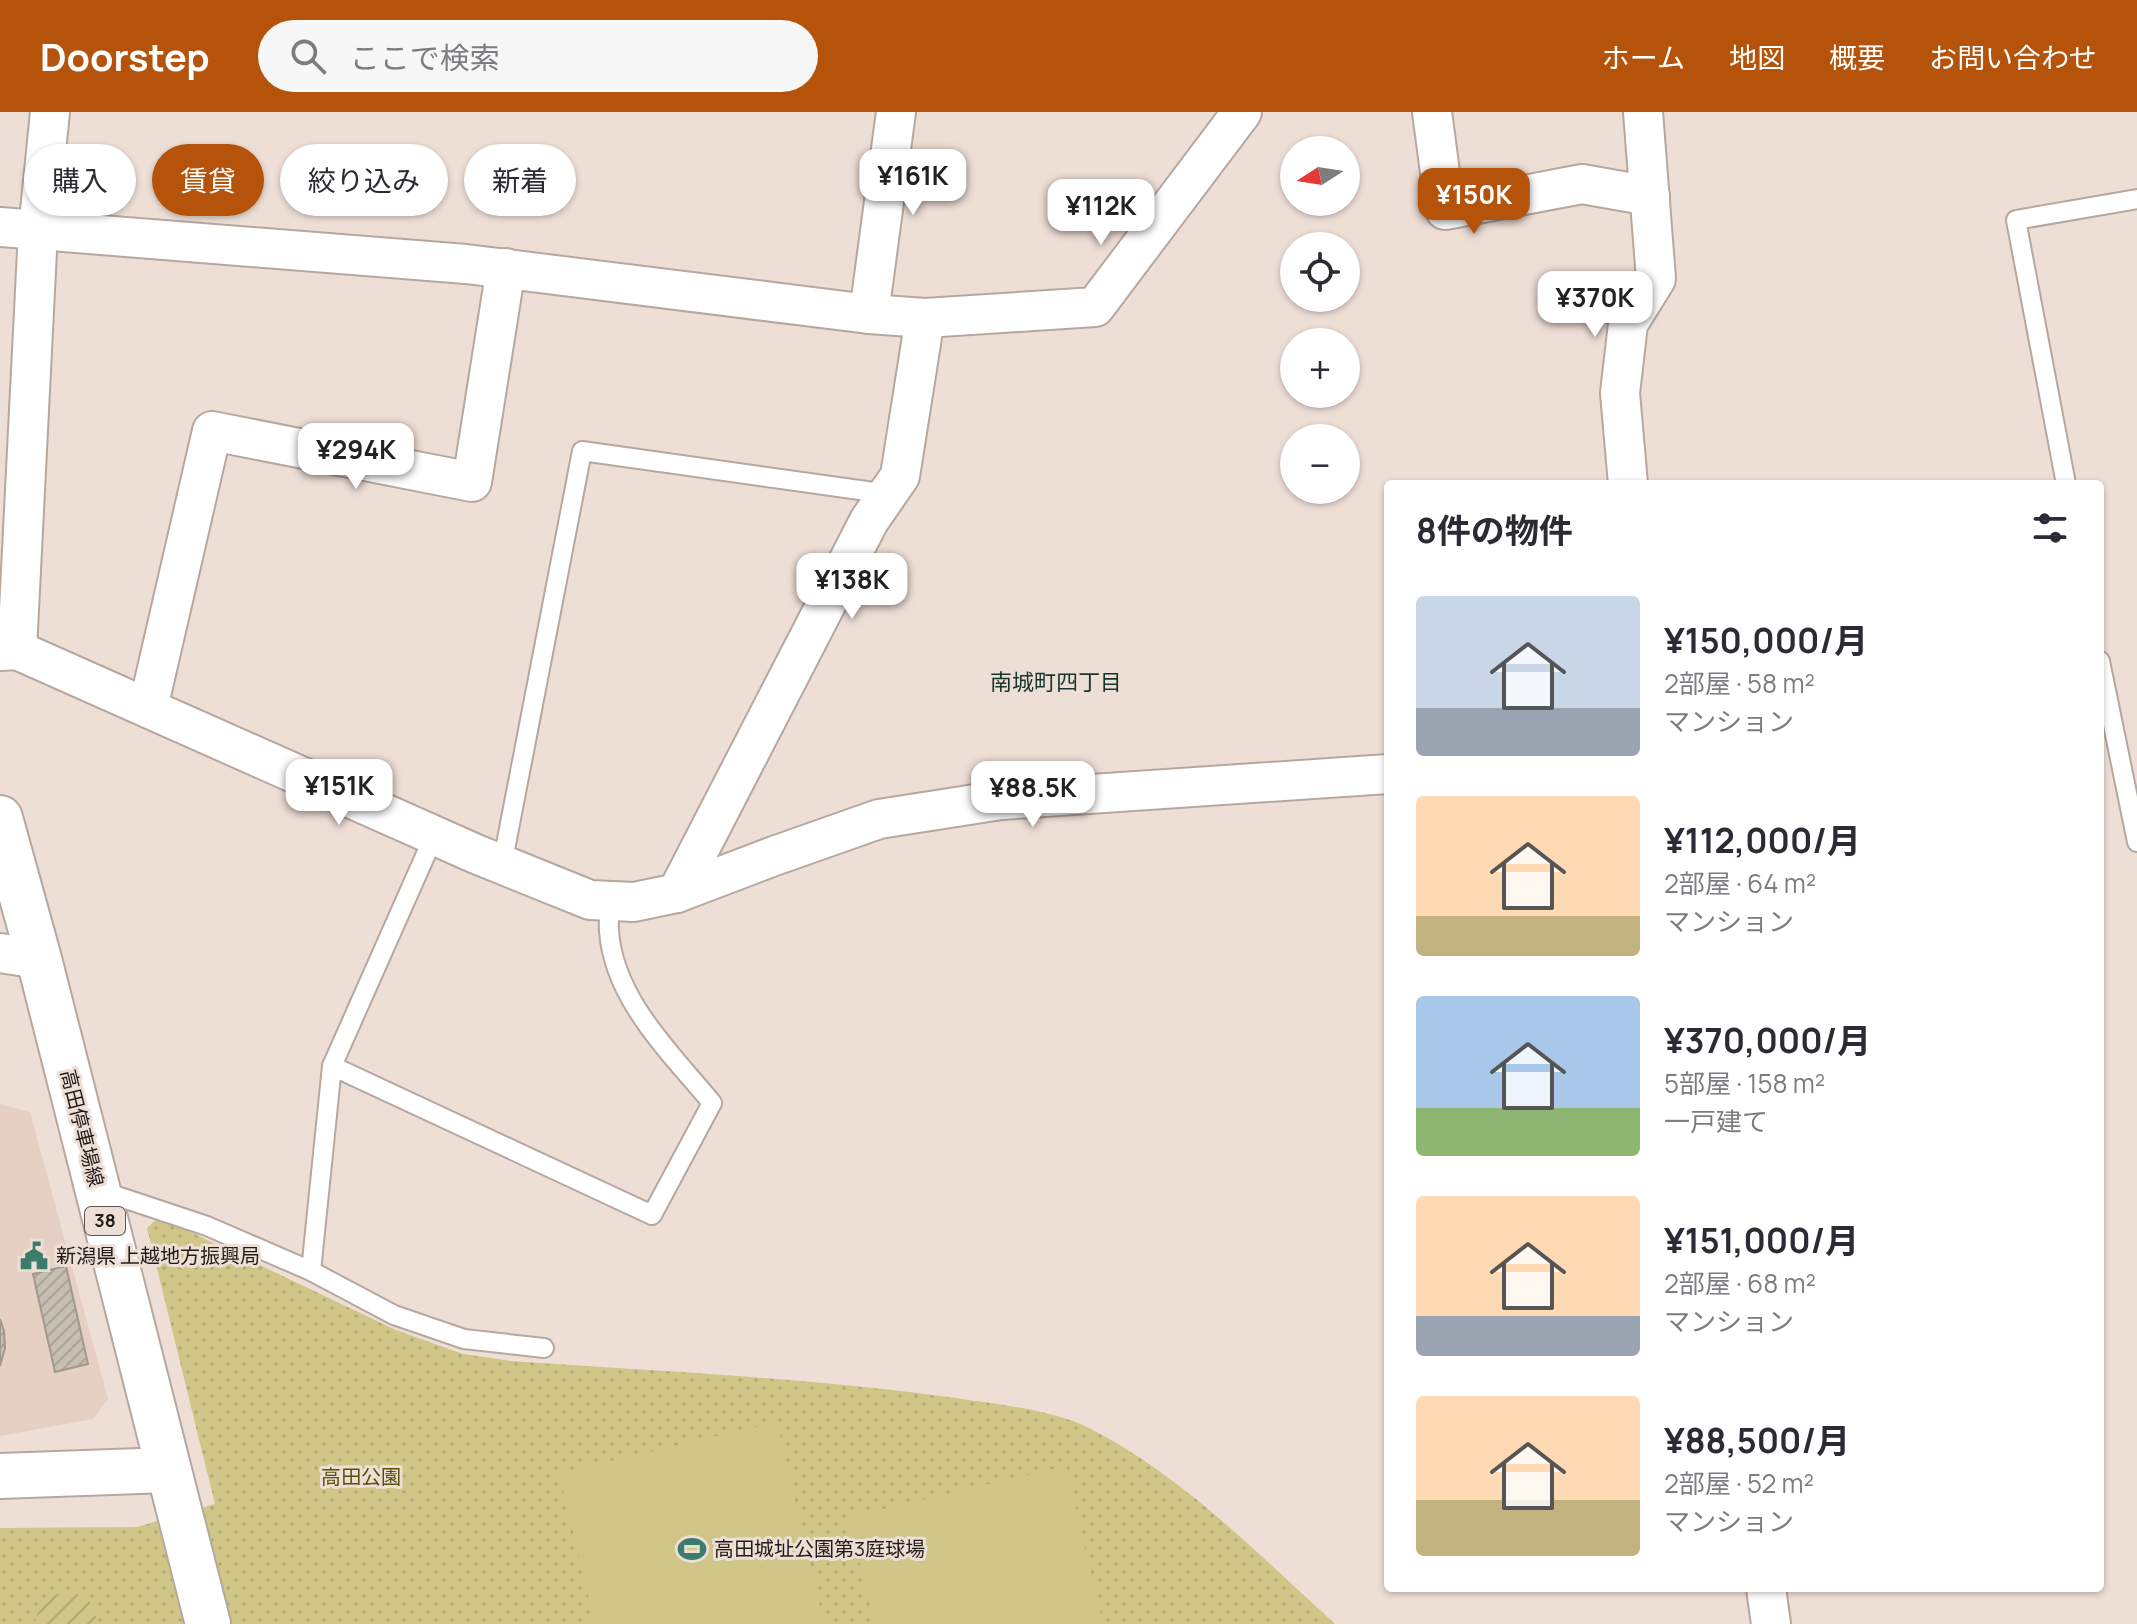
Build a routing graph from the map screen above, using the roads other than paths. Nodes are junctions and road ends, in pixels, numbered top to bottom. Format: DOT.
graph roads {
  1 [pos="50,112"];
  2 [pos="896,112"];
  3 [pos="1242,112"];
  4 [pos="1432,112"];
  5 [pos="1643,112"];
  6 [pos="1650,196"];
  7 [pos="2137,199"];
  8 [pos="0,227"];
  9 [pos="38,231"];
  10 [pos="506,268"];
  11 [pos="869,314"];
  12 [pos="925,318"];
  13 [pos="1628,480"];
  14 [pos="2065,480"];
  15 [pos="888,494"];
  16 [pos="8,651"];
  17 [pos="2104,681"];
  18 [pos="148,708"];
  19 [pos="1384,774"];
  20 [pos="0,818"];
  21 [pos="434,836"];
  22 [pos="2137,842"];
  23 [pos="502,865"];
  24 [pos="677,893"];
  25 [pos="610,901"];
  26 [pos="20,956"];
  27 [pos="332,1066"];
  28 [pos="97,1189"];
  29 [pos="311,1271"];
  30 [pos="544,1348"];
  31 [pos="168,1470"];
  32 [pos="0,1476"];
  33 [pos="1767,1592"];
  34 [pos="208,1624"];
  35 [pos="1771,1624"];
  1 -- 9 [label="street"];
  2 -- 11 [label="street"];
  3 -- 12 [label="street"];
  4 -- 6 [label="street"];
  5 -- 6 [label="street"];
  6 -- 13 [label="street"];
  7 -- 14 [label="lane"];
  8 -- 9 [label="street"];
  9 -- 10 [label="street"];
  9 -- 16 [label="street"];
  10 -- 11 [label="street"];
  10 -- 18 [label="street"];
  11 -- 12 [label="street"];
  12 -- 15 [label="street"];
  15 -- 23 [label="lane"];
  15 -- 24 [label="street"];
  16 -- 18 [label="street"];
  17 -- 22 [label="lane"];
  18 -- 21 [label="street"];
  19 -- 24 [label="street"];
  20 -- 26 [label="main road, 高田停車場線 / 38"];
  21 -- 23 [label="street"];
  21 -- 27 [label="lane"];
  23 -- 25 [label="street"];
  24 -- 25 [label="street"];
  25 -- 27 [label="lane"];
  26 -- 28 [label="main road, 高田停車場線 / 38"];
  27 -- 29 [label="lane"];
  28 -- 29 [label="lane"];
  28 -- 31 [label="main road, 高田停車場線 / 38"];
  29 -- 30 [label="lane"];
  31 -- 32 [label="main road"];
  31 -- 34 [label="main road, 高田停車場線 / 38"];
  33 -- 35 [label="street"];
}
